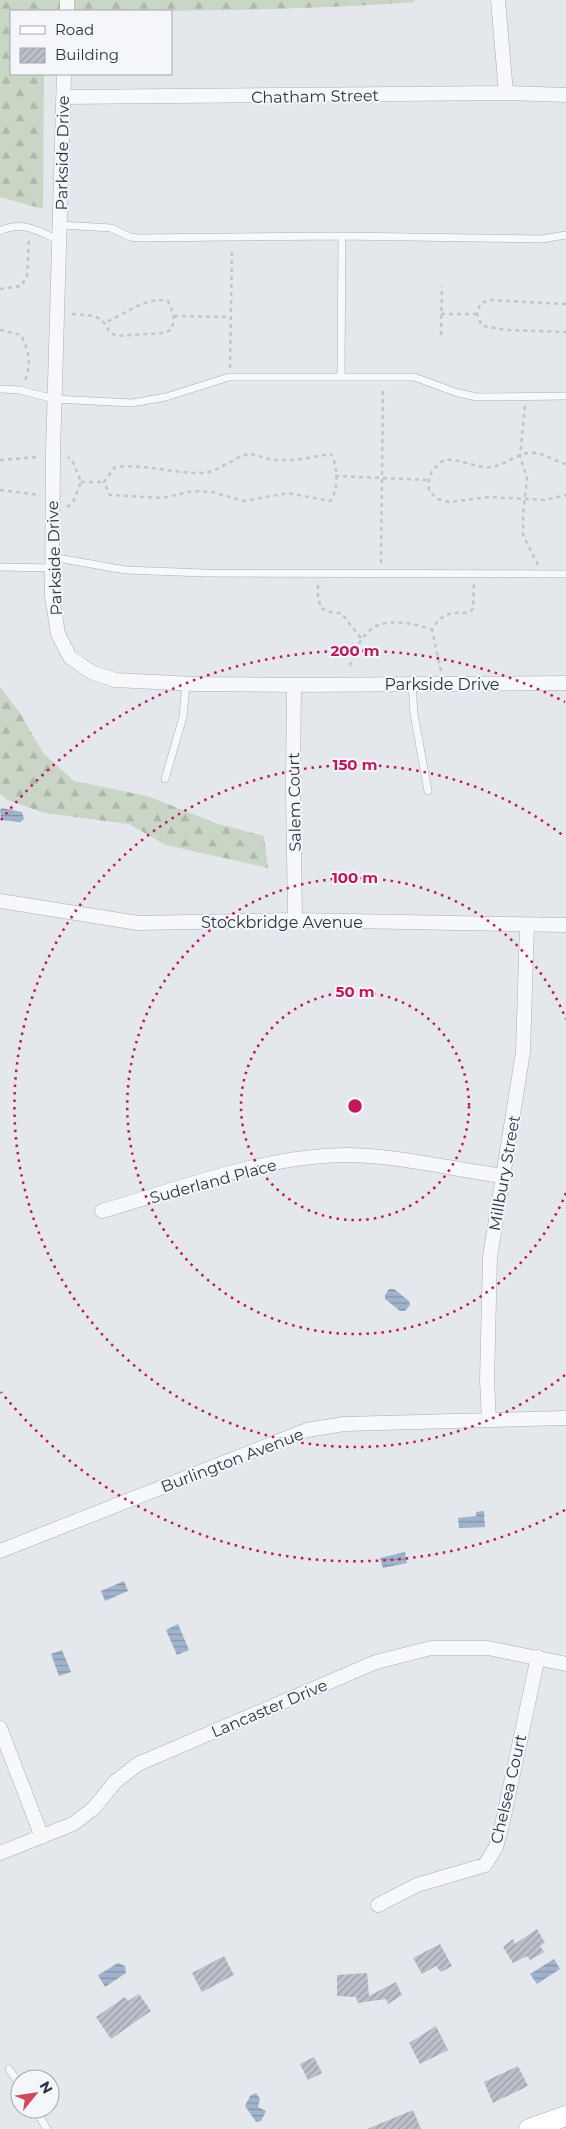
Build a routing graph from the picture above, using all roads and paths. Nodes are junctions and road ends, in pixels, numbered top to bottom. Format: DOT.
graph roads {
  1 [pos="498,0"];
  2 [pos="64,75"];
  3 [pos="506,93"];
  4 [pos="566,95"];
  5 [pos="63,97"];
  6 [pos="61,225"];
  7 [pos="29,226"];
  8 [pos="0,231"];
  9 [pos="566,235"];
  10 [pos="342,236"];
  11 [pos="233,237"];
  12 [pos="60,241"];
  13 [pos="442,286"];
  14 [pos="0,289"];
  15 [pos="566,304"];
  16 [pos="58,313"];
  17 [pos="441,314"];
  18 [pos="477,314"];
  19 [pos="174,316"];
  20 [pos="231,317"];
  21 [pos="106,322"];
  22 [pos="0,330"];
  23 [pos="566,332"];
  24 [pos="441,335"];
  25 [pos="229,377"];
  26 [pos="341,377"];
  27 [pos="383,377"];
  28 [pos="0,389"];
  29 [pos="20,390"];
  30 [pos="566,396"];
  31 [pos="525,397"];
  32 [pos="54,399"];
  33 [pos="53,453"];
  34 [pos="520,456"];
  35 [pos="0,460"];
  36 [pos="566,464"];
  37 [pos="336,476"];
  38 [pos="382,478"];
  39 [pos="429,480"];
  40 [pos="81,482"];
  41 [pos="104,482"];
  42 [pos="0,490"];
  43 [pos="566,494"];
  44 [pos="524,498"];
  45 [pos="52,505"];
  46 [pos="52,562"];
  47 [pos="0,567"];
  48 [pos="318,573"];
  49 [pos="381,574"];
  50 [pos="475,574"];
  51 [pos="541,574"];
  52 [pos="566,574"];
  53 [pos="432,630"];
  54 [pos="362,639"];
  55 [pos="350,666"];
  56 [pos="440,683"];
  57 [pos="186,684"];
  58 [pos="412,684"];
  59 [pos="566,684"];
  60 [pos="294,685"];
  61 [pos="165,779"];
  62 [pos="428,790"];
  63 [pos="0,900"];
  64 [pos="296,920"];
  65 [pos="526,925"];
  66 [pos="566,925"];
  67 [pos="503,1176"];
  68 [pos="102,1212"];
  69 [pos="566,1418"];
  70 [pos="489,1420"];
  71 [pos="0,1551"];
  72 [pos="538,1657"];
  73 [pos="566,1664"];
  74 [pos="0,1728"];
  75 [pos="42,1837"];
  76 [pos="0,1853"];
  77 [pos="378,1905"];
  78 [pos="566,2116"];
  79 [pos="529,2129"];
  1 -- 3 [label="street"];
  2 -- 5 [label="street, Parkside Drive"];
  3 -- 4 [label="street, Chatham Street"];
  3 -- 5 [label="street, Chatham Street"];
  5 -- 6 [label="street, Parkside Drive"];
  6 -- 11 [label="lane"];
  6 -- 12 [label="street, Parkside Drive"];
  7 -- 8 [label="lane"];
  7 -- 12 [label="lane"];
  7 -- 14 [label="path"];
  9 -- 10 [label="lane"];
  10 -- 11 [label="lane"];
  10 -- 26 [label="lane"];
  11 -- 20 [label="path"];
  12 -- 16 [label="street, Parkside Drive"];
  13 -- 17 [label="path"];
  15 -- 18 [label="path"];
  16 -- 21 [label="path"];
  16 -- 32 [label="street, Parkside Drive"];
  17 -- 18 [label="path"];
  17 -- 24 [label="path"];
  18 -- 23 [label="path"];
  19 -- 20 [label="path"];
  19 -- 21 [label="path"];
  19 -- 21 [label="path"];
  20 -- 25 [label="path"];
  22 -- 29 [label="path"];
  25 -- 26 [label="lane"];
  25 -- 32 [label="lane"];
  26 -- 27 [label="lane"];
  27 -- 31 [label="lane"];
  27 -- 38 [label="path"];
  28 -- 29 [label="lane"];
  29 -- 32 [label="lane"];
  30 -- 31 [label="lane"];
  31 -- 34 [label="path"];
  32 -- 33 [label="street, Parkside Drive"];
  33 -- 35 [label="path"];
  33 -- 40 [label="path"];
  33 -- 45 [label="street, Parkside Drive"];
  34 -- 36 [label="path"];
  34 -- 39 [label="path"];
  34 -- 44 [label="path"];
  37 -- 38 [label="path"];
  37 -- 41 [label="path"];
  37 -- 41 [label="path"];
  38 -- 39 [label="path"];
  38 -- 49 [label="path"];
  39 -- 44 [label="path"];
  40 -- 41 [label="path"];
  40 -- 45 [label="path"];
  42 -- 45 [label="path"];
  43 -- 44 [label="path"];
  44 -- 51 [label="path"];
  45 -- 46 [label="street, Parkside Drive"];
  46 -- 47 [label="lane"];
  46 -- 48 [label="lane"];
  46 -- 57 [label="street, Parkside Drive"];
  48 -- 49 [label="lane"];
  48 -- 54 [label="path"];
  49 -- 50 [label="lane"];
  50 -- 51 [label="lane"];
  50 -- 53 [label="path"];
  51 -- 52 [label="lane"];
  53 -- 54 [label="path"];
  53 -- 56 [label="path"];
  54 -- 55 [label="path"];
  56 -- 58 [label="street, Parkside Drive"];
  56 -- 59 [label="street, Parkside Drive"];
  57 -- 60 [label="street, Parkside Drive"];
  57 -- 61 [label="lane"];
  58 -- 60 [label="street, Parkside Drive"];
  58 -- 62 [label="lane"];
  60 -- 64 [label="street, Salem Court"];
  63 -- 64 [label="street, Stockbridge Avenue"];
  64 -- 65 [label="street, Stockbridge Avenue"];
  65 -- 66 [label="street, Stockbridge Avenue"];
  65 -- 67 [label="street, Millbury Street"];
  67 -- 68 [label="street, Suderland Place"];
  67 -- 70 [label="street, Millbury Street"];
  69 -- 70 [label="street, Burlington Avenue"];
  70 -- 71 [label="street, Burlington Avenue"];
  72 -- 73 [label="street, Lancaster Drive"];
  72 -- 75 [label="street, Lancaster Drive"];
  72 -- 77 [label="street, Chelsea Court"];
  74 -- 75 [label="street"];
  75 -- 76 [label="street, Lancaster Drive"];
  78 -- 79 [label="street"];
}
